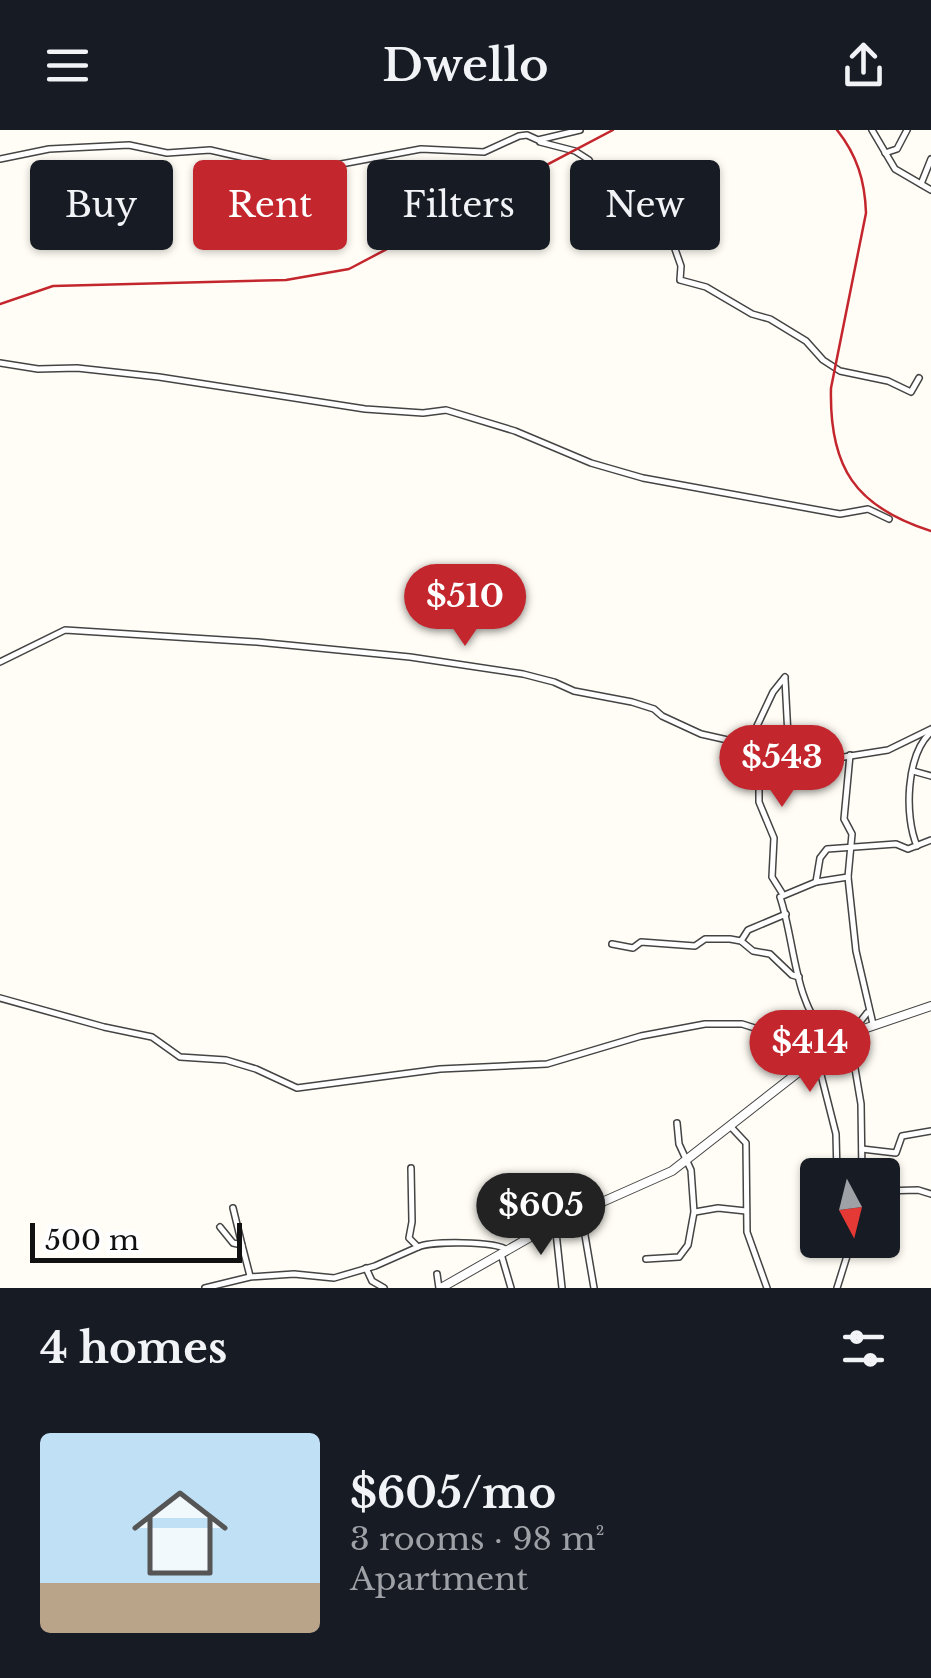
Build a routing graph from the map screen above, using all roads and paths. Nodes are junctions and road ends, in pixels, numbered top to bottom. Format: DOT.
graph roads {
  1 [pos="580,130"];
  2 [pos="872,130"];
  3 [pos="907,130"];
  4 [pos="538,140"];
  5 [pos="885,152"];
  6 [pos="0,159"];
  7 [pos="931,160"];
  8 [pos="921,185"];
  9 [pos="931,190"];
  10 [pos="0,363"];
  11 [pos="919,378"];
  12 [pos="889,519"];
  13 [pos="0,662"];
  14 [pos="931,730"];
  15 [pos="748,746"];
  16 [pos="790,755"];
  17 [pos="850,755"];
  18 [pos="741,762"];
  19 [pos="913,770"];
  20 [pos="931,776"];
  21 [pos="931,840"];
  22 [pos="917,846"];
  23 [pos="848,850"];
  24 [pos="848,878"];
  25 [pos="816,882"];
  26 [pos="782,894"];
  27 [pos="786,914"];
  28 [pos="741,942"];
  29 [pos="612,944"];
  30 [pos="799,977"];
  31 [pos="0,998"];
  32 [pos="868,1005"];
  33 [pos="931,1006"];
  34 [pos="873,1024"];
  35 [pos="818,1026"];
  36 [pos="848,1034"];
  37 [pos="828,1036"];
  38 [pos="818,1037"];
  39 [pos="816,1056"];
  40 [pos="678,1123"];
  41 [pos="731,1126"];
  42 [pos="931,1131"];
  43 [pos="862,1149"];
  44 [pos="837,1158"];
  45 [pos="862,1158"];
  46 [pos="688,1160"];
  47 [pos="411,1168"];
  48 [pos="900,1190"];
  49 [pos="931,1194"];
  50 [pos="233,1208"];
  51 [pos="746,1211"];
  52 [pos="581,1212"];
  53 [pos="694,1212"];
  54 [pos="554,1224"];
  55 [pos="220,1228"];
  56 [pos="242,1245"];
  57 [pos="418,1247"];
  58 [pos="504,1252"];
  59 [pos="846,1258"];
  60 [pos="646,1260"];
  61 [pos="366,1268"];
  62 [pos="437,1274"];
  63 [pos="250,1277"];
  64 [pos="263,1278"];
  65 [pos="457,1284"];
  66 [pos="264,1286"];
  67 [pos="210,1287"];
  68 [pos="384,1288"];
  69 [pos="440,1288"];
  70 [pos="511,1288"];
  71 [pos="562,1288"];
  72 [pos="594,1288"];
  73 [pos="767,1288"];
  74 [pos="836,1288"];
  1 -- 4 [label="street"];
  2 -- 5 [label="street"];
  3 -- 5 [label="street"];
  4 -- 6 [label="street"];
  4 -- 11 [label="street"];
  5 -- 8 [label="street"];
  7 -- 8 [label="street"];
  8 -- 9 [label="street"];
  10 -- 12 [label="street"];
  13 -- 15 [label="street"];
  14 -- 17 [label="street"];
  14 -- 19 [label="street"];
  15 -- 16 [label="street"];
  15 -- 16 [label="street"];
  16 -- 17 [label="street"];
  17 -- 23 [label="street"];
  18 -- 26 [label="street"];
  19 -- 20 [label="street"];
  19 -- 22 [label="street"];
  21 -- 22 [label="street"];
  22 -- 23 [label="street"];
  23 -- 24 [label="street"];
  23 -- 25 [label="street"];
  24 -- 25 [label="street"];
  24 -- 32 [label="street"];
  25 -- 26 [label="street"];
  26 -- 27 [label="street"];
  27 -- 28 [label="street"];
  27 -- 30 [label="street"];
  28 -- 29 [label="street"];
  28 -- 30 [label="street"];
  30 -- 35 [label="street"];
  31 -- 38 [label="street"];
  32 -- 34 [label="street"];
  32 -- 35 [label="street"];
  33 -- 34 [label="street"];
  34 -- 36 [label="street"];
  35 -- 37 [label="street"];
  35 -- 38 [label="street"];
  36 -- 37 [label="street"];
  36 -- 39 [label="street"];
  36 -- 43 [label="street"];
  37 -- 38 [label="street"];
  39 -- 41 [label="street"];
  39 -- 44 [label="street"];
  40 -- 46 [label="street"];
  41 -- 46 [label="street"];
  41 -- 51 [label="street"];
  42 -- 43 [label="street"];
  43 -- 45 [label="street"];
  46 -- 52 [label="street"];
  46 -- 53 [label="street"];
  47 -- 57 [label="street"];
  48 -- 49 [label="street"];
  50 -- 56 [label="street"];
  51 -- 53 [label="street"];
  51 -- 73 [label="street"];
  52 -- 54 [label="street"];
  52 -- 72 [label="street"];
  53 -- 60 [label="street"];
  54 -- 58 [label="street"];
  54 -- 71 [label="street"];
  55 -- 56 [label="street"];
  56 -- 63 [label="street"];
  57 -- 58 [label="street"];
  57 -- 61 [label="street"];
  58 -- 65 [label="street"];
  58 -- 70 [label="street"];
  59 -- 74 [label="street"];
  61 -- 64 [label="street"];
  61 -- 68 [label="street"];
  62 -- 69 [label="street"];
  63 -- 64 [label="street"];
  63 -- 67 [label="street"];
  64 -- 66 [label="street"];
  65 -- 69 [label="street"];
}
